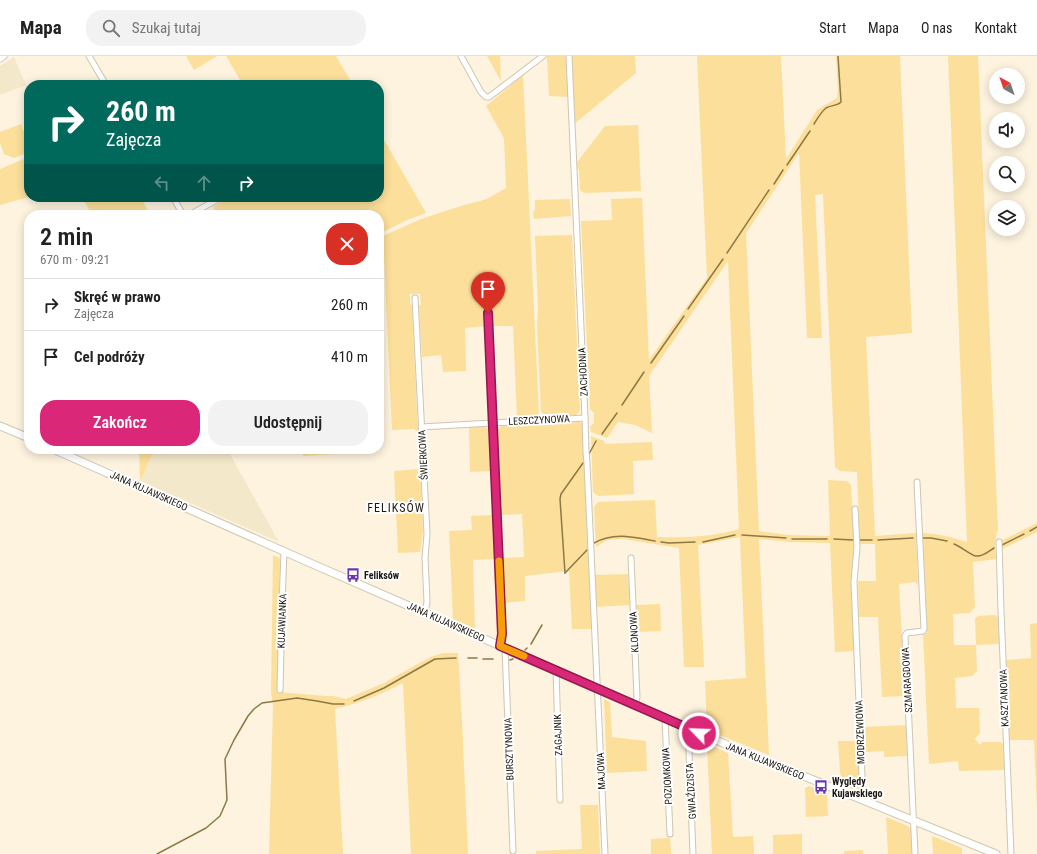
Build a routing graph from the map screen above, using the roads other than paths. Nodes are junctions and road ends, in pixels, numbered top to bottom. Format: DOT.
graph roads {
  1 [pos="3,56"];
  2 [pos="89,56"];
  3 [pos="461,56"];
  4 [pos="543,56"];
  5 [pos="569,56"];
  6 [pos="0,58"];
  7 [pos="103,80"];
  8 [pos="213,202"];
  9 [pos="198,210"];
  10 [pos="487,283"];
  11 [pos="415,298"];
  12 [pos="585,418"];
  13 [pos="492,422"];
  14 [pos="0,426"];
  15 [pos="421,426"];
  16 [pos="24,436"];
  17 [pos="64,454"];
  18 [pos="917,482"];
  19 [pos="855,509"];
  20 [pos="999,542"];
  21 [pos="284,551"];
  22 [pos="631,558"];
  23 [pos="425,612"];
  24 [pos="503,647"];
  25 [pos="556,670"];
  26 [pos="597,688"];
  27 [pos="280,690"];
  28 [pos="636,705"];
  29 [pos="665,718"];
  30 [pos="688,728"];
  31 [pos="560,800"];
  32 [pos="863,800"];
  33 [pos="913,821"];
  34 [pos="670,834"];
  35 [pos="513,851"];
  36 [pos="605,854"];
  37 [pos="693,854"];
  38 [pos="915,854"];
  39 [pos="996,854"];
  40 [pos="1011,854"];
  1 -- 6 [label="main road"];
  2 -- 7 [label="street"];
  3 -- 4 [label="street"];
  5 -- 12 [label="street, ZACHODNIA"];
  8 -- 9 [label="street"];
  10 -- 13 [label="street, BURSZTYNOWA"];
  11 -- 15 [label="street, ŚWIERKOWA"];
  12 -- 13 [label="street, LESZCZYNOWA"];
  12 -- 26 [label="street, ZACHODNIA"];
  13 -- 15 [label="street, LESZCZYNOWA"];
  13 -- 24 [label="street, BURSZTYNOWA"];
  14 -- 16 [label="main road"];
  15 -- 23 [label="street, ŚWIERKOWA"];
  17 -- 21 [label="main road, JANA KUJAWSKIEGO"];
  18 -- 33 [label="street, SZMARAGDOWA"];
  19 -- 32 [label="street, MODRZEWIOWA"];
  20 -- 40 [label="street, KASZTANOWA"];
  21 -- 23 [label="main road, JANA KUJAWSKIEGO"];
  21 -- 27 [label="street, KUJAWIANKA"];
  22 -- 28 [label="street, KLONOWA"];
  23 -- 24 [label="main road, JANA KUJAWSKIEGO"];
  24 -- 25 [label="main road, JANA KUJAWSKIEGO"];
  24 -- 35 [label="street, BURSZTYNOWA"];
  25 -- 26 [label="main road, JANA KUJAWSKIEGO"];
  25 -- 31 [label="street, ZAGAJNIK"];
  26 -- 28 [label="main road, JANA KUJAWSKIEGO"];
  26 -- 36 [label="street, MAJOWA"];
  28 -- 29 [label="main road, JANA KUJAWSKIEGO"];
  29 -- 30 [label="main road, JANA KUJAWSKIEGO"];
  29 -- 34 [label="street, POZIOMKOWA"];
  30 -- 32 [label="main road, JANA KUJAWSKIEGO"];
  30 -- 37 [label="street, GWIAŹDZISTA"];
  32 -- 33 [label="main road, JANA KUJAWSKIEGO"];
  33 -- 38 [label="street"];
  33 -- 39 [label="main road, JANA KUJAWSKIEGO"];
}
